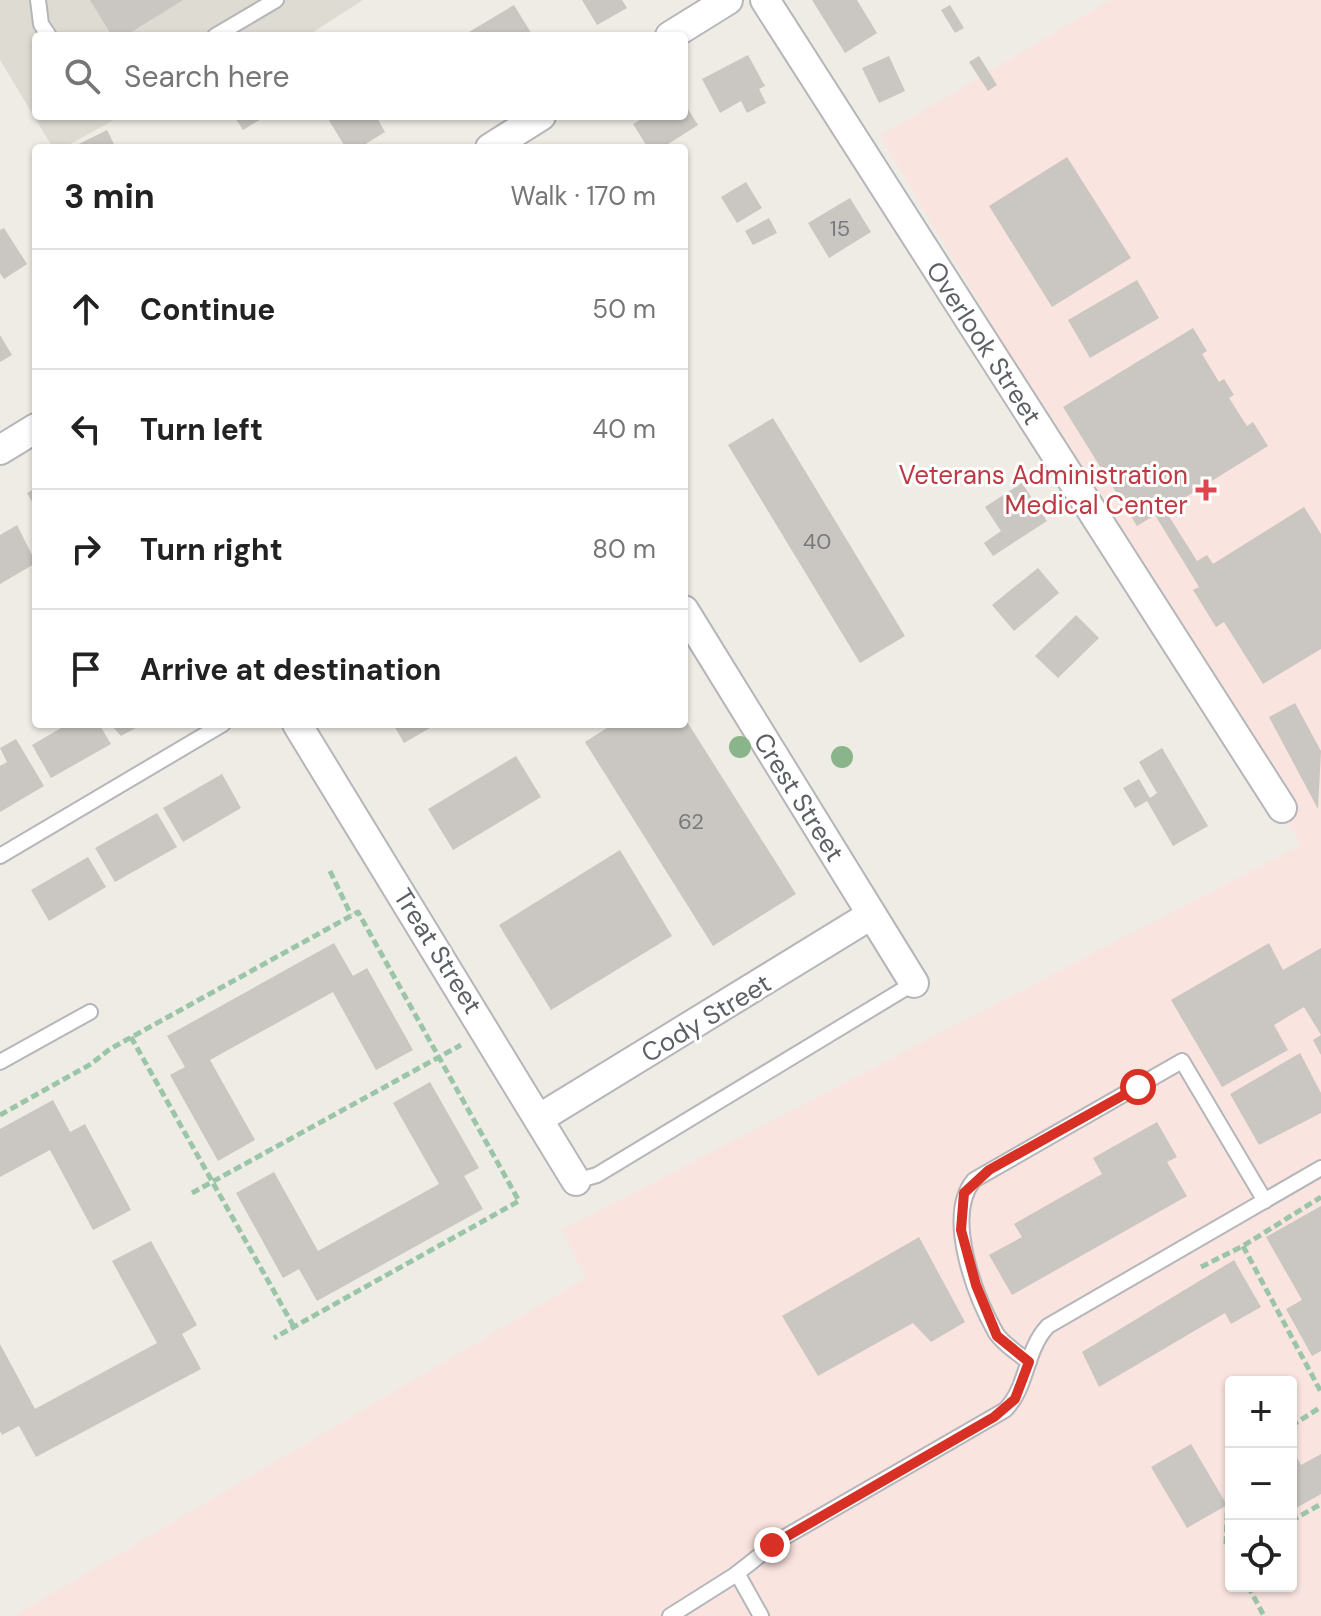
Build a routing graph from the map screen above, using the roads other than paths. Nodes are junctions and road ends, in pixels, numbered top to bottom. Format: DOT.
graph roads {
  1 [pos="38,0"];
  2 [pos="276,0"];
  3 [pos="728,0"];
  4 [pos="765,0"];
  5 [pos="46,32"];
  6 [pos="222,32"];
  7 [pos="676,32"];
  8 [pos="535,120"];
  9 [pos="496,144"];
  10 [pos="32,430"];
  11 [pos="0,450"];
  12 [pos="688,617"];
  13 [pos="216,728"];
  14 [pos="299,728"];
  15 [pos="1282,808"];
  16 [pos="0,856"];
  17 [pos="871,915"];
  18 [pos="914,983"];
  19 [pos="90,1012"];
  20 [pos="0,1062"];
  21 [pos="540,1118"];
  22 [pos="1321,1168"];
  23 [pos="576,1181"];
  24 [pos="1265,1201"];
  25 [pos="1029,1362"];
  26 [pos="737,1573"];
  27 [pos="670,1616"];
  28 [pos="761,1616"];
  1 -- 5 [label="lane"];
  2 -- 6 [label="lane"];
  3 -- 7 [label="street"];
  4 -- 15 [label="street, Overlook Street"];
  8 -- 9 [label="street"];
  10 -- 11 [label="street"];
  12 -- 17 [label="street, Crest Street"];
  13 -- 16 [label="lane"];
  14 -- 21 [label="street, Treat Street"];
  17 -- 18 [label="street, Crest Street"];
  17 -- 21 [label="street, Cody Street"];
  18 -- 23 [label="lane"];
  19 -- 20 [label="lane"];
  21 -- 23 [label="street, Treat Street"];
  22 -- 24 [label="lane"];
  24 -- 25 [label="lane"];
  24 -- 25 [label="lane"];
  25 -- 26 [label="lane"];
  26 -- 27 [label="lane"];
  26 -- 28 [label="lane"];
}
